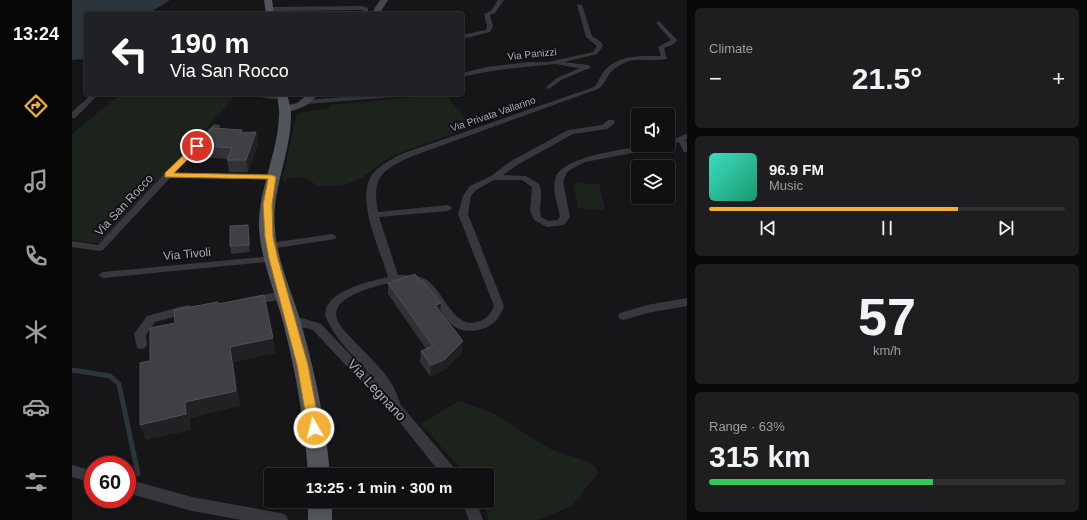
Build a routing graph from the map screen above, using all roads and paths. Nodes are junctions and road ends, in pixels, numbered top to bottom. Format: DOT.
graph roads {
  1 [pos="384,0"];
  2 [pos="501,0"];
  3 [pos="579,5"];
  4 [pos="269,6"];
  5 [pos="365,12"];
  6 [pos="377,12"];
  7 [pos="659,23"];
  8 [pos="464,37"];
  9 [pos="558,62"];
  10 [pos="464,75"];
  11 [pos="549,87"];
  12 [pos="94,96"];
  13 [pos="264,96"];
  14 [pos="359,96"];
  15 [pos="310,98"];
  16 [pos="283,100"];
  17 [pos="72,116"];
  18 [pos="611,122"];
  19 [pos="217,126"];
  20 [pos="684,138"];
  21 [pos="687,150"];
  22 [pos="631,151"];
  23 [pos="168,175"];
  24 [pos="272,177"];
  25 [pos="492,178"];
  26 [pos="448,208"];
  27 [pos="374,215"];
  28 [pos="332,237"];
  29 [pos="72,244"];
  30 [pos="272,252"];
  31 [pos="103,275"];
  32 [pos="394,279"];
  33 [pos="284,295"];
  34 [pos="244,302"];
  35 [pos="687,302"];
  36 [pos="195,308"];
  37 [pos="624,316"];
  38 [pos="292,322"];
  39 [pos="141,345"];
  40 [pos="394,405"];
  41 [pos="317,468"];
  42 [pos="445,468"];
  43 [pos="72,471"];
  44 [pos="84,474"];
  45 [pos="136,488"];
  46 [pos="472,508"];
  47 [pos="280,520"];
  48 [pos="476,520"];
  1 -- 6 [label="main road"];
  2 -- 8 [label="street"];
  3 -- 9 [label="street, Via Panizzi"];
  4 -- 5 [label="street"];
  7 -- 27 [label="street, Via Privata Vallarino"];
  9 -- 10 [label="street, Via Panizzi"];
  9 -- 11 [label="street"];
  12 -- 17 [label="street"];
  13 -- 16 [label="street"];
  14 -- 15 [label="street"];
  15 -- 16 [label="main road"];
  16 -- 24 [label="main road"];
  18 -- 25 [label="street"];
  19 -- 23 [label="street, Via San Rocco"];
  20 -- 21 [label="street"];
  22 -- 25 [label="street"];
  23 -- 24 [label="street, Via San Rocco"];
  23 -- 29 [label="street, Via San Rocco"];
  24 -- 30 [label="main road"];
  25 -- 32 [label="street"];
  26 -- 27 [label="street"];
  27 -- 32 [label="street, Via Privata Vallarino"];
  28 -- 30 [label="street, Via Tivoli"];
  30 -- 31 [label="street, Via Tivoli"];
  30 -- 33 [label="main road"];
  32 -- 40 [label="street"];
  33 -- 34 [label="street"];
  33 -- 38 [label="main road"];
  35 -- 37 [label="street"];
  36 -- 39 [label="street"];
  38 -- 40 [label="street, Via Legnano"];
  38 -- 41 [label="main road"];
  40 -- 42 [label="street, Via Legnano"];
  43 -- 44 [label="street"];
  45 -- 47 [label="street"];
  46 -- 48 [label="street"];
}
